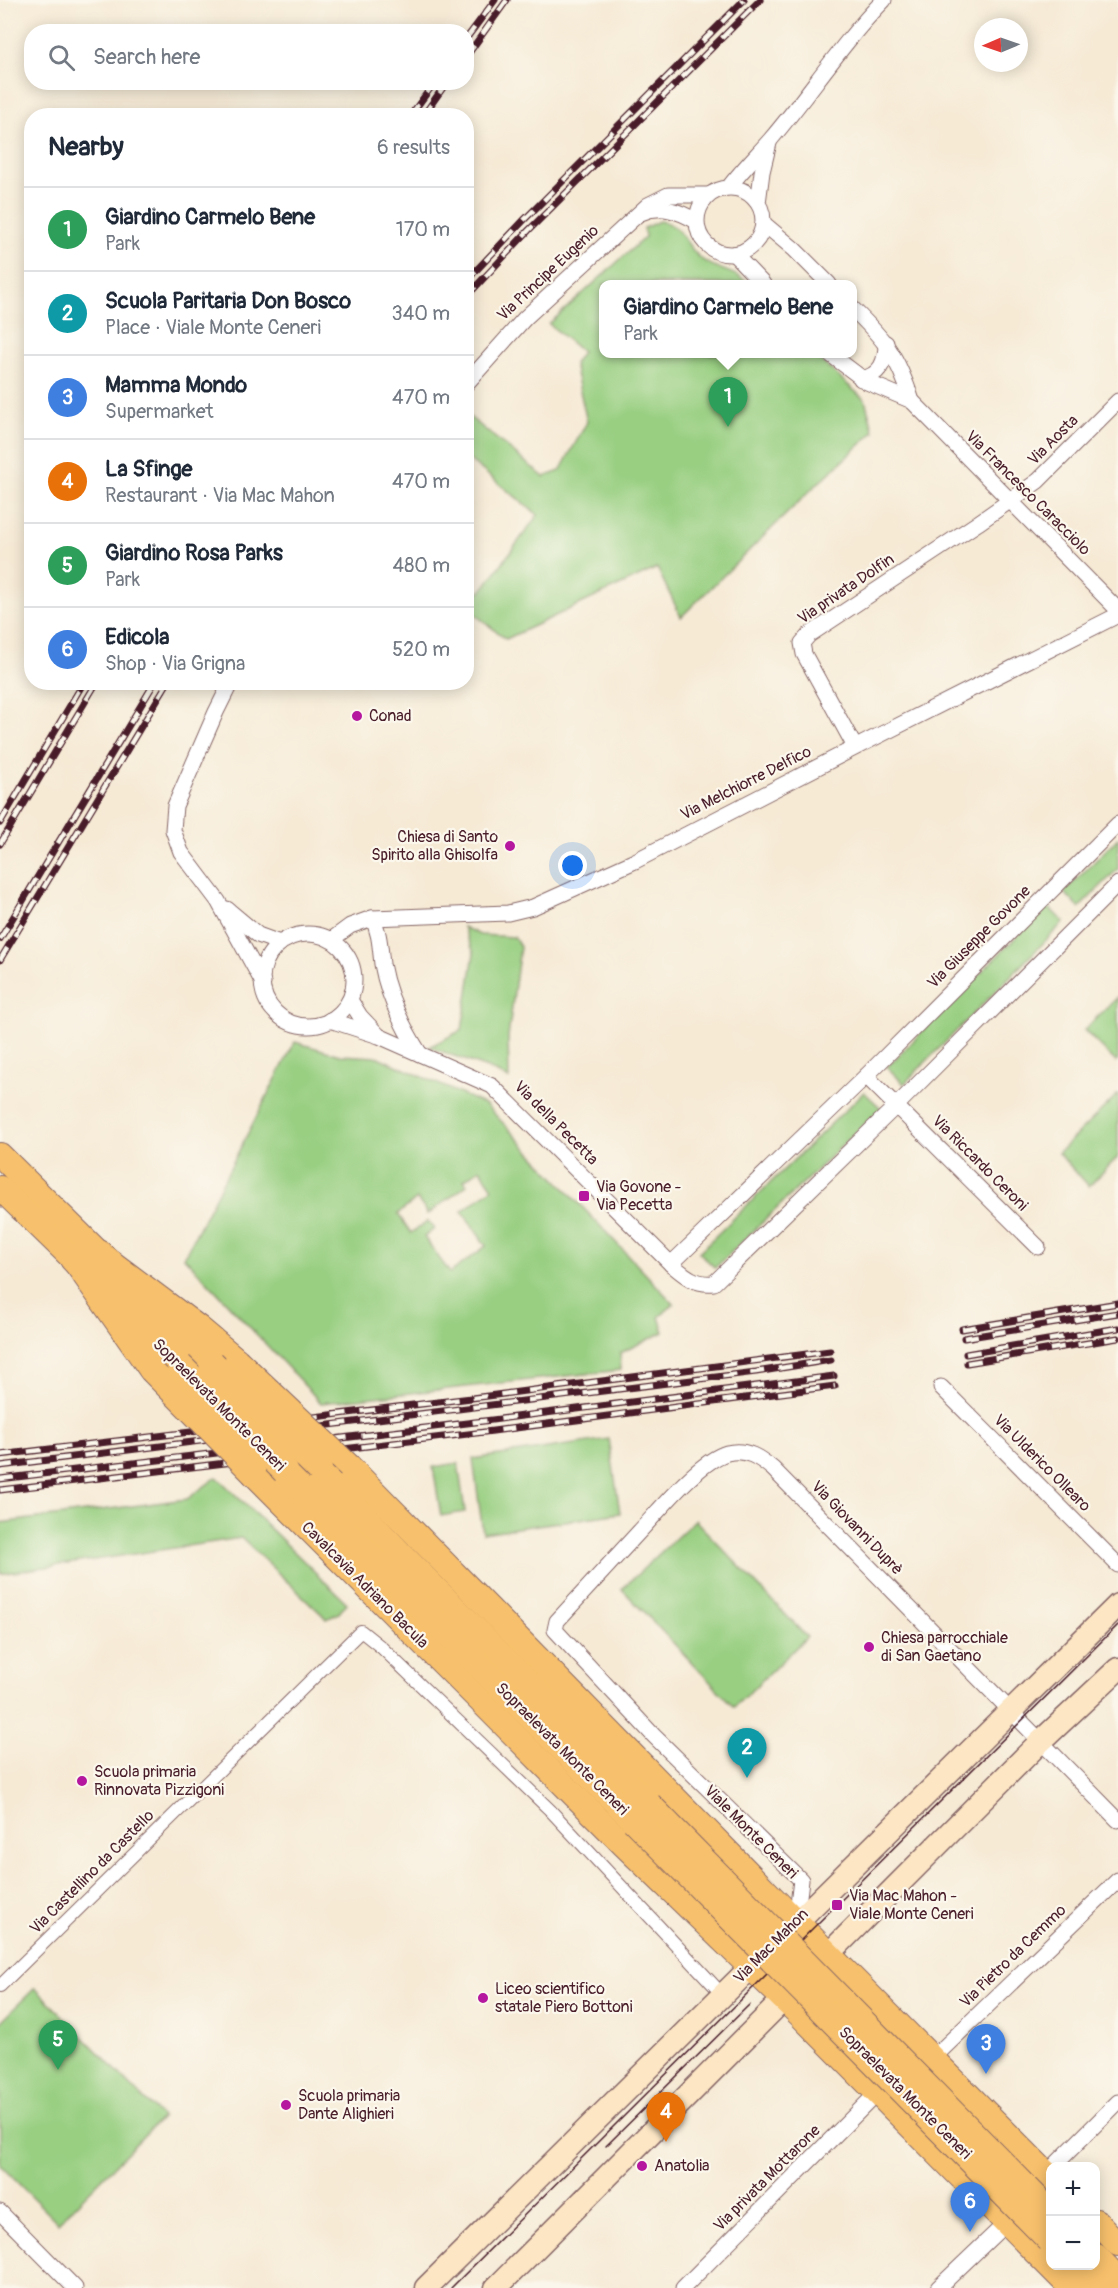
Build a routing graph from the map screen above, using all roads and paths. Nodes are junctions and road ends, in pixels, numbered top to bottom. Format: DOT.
graph roads {
  1 [pos="884,0"];
  2 [pos="770,140"];
  3 [pos="729,187"];
  4 [pos="708,195"];
  5 [pos="758,203"];
  6 [pos="633,217"];
  7 [pos="696,221"];
  8 [pos="763,223"];
  9 [pos="734,254"];
  10 [pos="758,280"];
  11 [pos="824,280"];
  12 [pos="857,313"];
  13 [pos="886,344"];
  14 [pos="835,358"];
  15 [pos="474,375"];
  16 [pos="861,379"];
  17 [pos="912,401"];
  18 [pos="1118,401"];
  19 [pos="1010,500"];
  20 [pos="1118,610"];
  21 [pos="1118,615"];
  22 [pos="227,690"];
  23 [pos="855,747"];
  24 [pos="1118,824"];
  25 [pos="1118,884"];
  26 [pos="218,901"];
  27 [pos="372,918"];
  28 [pos="332,940"];
  29 [pos="280,943"];
  30 [pos="263,983"];
  31 [pos="350,1000"];
  32 [pos="330,1020"];
  33 [pos="379,1036"];
  34 [pos="420,1054"];
  35 [pos="866,1076"];
  36 [pos="897,1105"];
  37 [pos="0,1155"];
  38 [pos="0,1188"];
  39 [pos="1038,1247"];
  40 [pos="99,1253"];
  41 [pos="73,1259"];
  42 [pos="671,1264"];
  43 [pos="225,1362"];
  44 [pos="941,1387"];
  45 [pos="1118,1565"];
  46 [pos="1118,1605"];
  47 [pos="557,1621"];
  48 [pos="1118,1669"];
  49 [pos="1009,1710"];
  50 [pos="1040,1742"];
  51 [pos="641,1813"];
  52 [pos="1118,1820"];
  53 [pos="1118,1880"];
  54 [pos="796,1921"];
  55 [pos="829,1953"];
  56 [pos="750,1967"];
  57 [pos="0,1986"];
  58 [pos="722,1994"];
  59 [pos="783,1999"];
  60 [pos="878,2002"];
  61 [pos="834,2050"];
  62 [pos="933,2058"];
  63 [pos="877,2093"];
  64 [pos="1118,2102"];
  65 [pos="1059,2162"];
  66 [pos="1046,2167"];
  67 [pos="1046,2208"];
  68 [pos="0,2212"];
  69 [pos="1006,2223"];
  70 [pos="1100,2226"];
  71 [pos="1046,2236"];
  72 [pos="1118,2244"];
  73 [pos="1100,2262"];
  74 [pos="1081,2270"];
  75 [pos="1118,2280"];
  76 [pos="75,2288"];
  77 [pos="426,2288"];
  78 [pos="496,2288"];
  79 [pos="683,2288"];
  80 [pos="938,2288"];
  81 [pos="1071,2288"];
  82 [pos="1098,2288"];
  1 -- 2 [label="street"];
  2 -- 3 [label="street"];
  2 -- 5 [label="street"];
  3 -- 4 [label="street, Via Principe Eugenio"];
  3 -- 5 [label="street"];
  4 -- 6 [label="street, Via Principe Eugenio"];
  4 -- 7 [label="street"];
  5 -- 8 [label="street"];
  6 -- 7 [label="street, Via Principe Eugenio"];
  6 -- 15 [label="street, Via Principe Eugenio"];
  7 -- 9 [label="street"];
  8 -- 9 [label="street"];
  8 -- 11 [label="street"];
  9 -- 10 [label="street"];
  12 -- 13 [label="street, Via Francesco Caracciolo"];
  13 -- 16 [label="street"];
  13 -- 17 [label="street, Via Francesco Caracciolo"];
  14 -- 16 [label="street, Via Francesco Caracciolo"];
  16 -- 17 [label="street, Via Francesco Caracciolo"];
  17 -- 19 [label="street, Via Francesco Caracciolo"];
  18 -- 19 [label="street, Via Aosta"];
  19 -- 20 [label="street, Via Francesco Caracciolo"];
  19 -- 23 [label="street, Via privata Dolfin"];
  21 -- 23 [label="street, Via Melchiorre Delfico"];
  22 -- 26 [label="street"];
  23 -- 27 [label="street, Via Melchiorre Delfico"];
  24 -- 35 [label="street, Via Giuseppe Govone"];
  25 -- 36 [label="street"];
  26 -- 29 [label="street"];
  26 -- 30 [label="street"];
  27 -- 28 [label="street, Via Melchiorre Delfico"];
  27 -- 34 [label="street"];
  28 -- 29 [label="street"];
  28 -- 31 [label="street"];
  29 -- 30 [label="street"];
  30 -- 32 [label="street, Via della Pecetta"];
  31 -- 32 [label="street"];
  31 -- 33 [label="street, Via della Pecetta"];
  32 -- 33 [label="street, Via della Pecetta"];
  33 -- 34 [label="street, Via della Pecetta"];
  34 -- 42 [label="street, Via della Pecetta"];
  35 -- 36 [label="street"];
  35 -- 42 [label="street, Via Giuseppe Govone"];
  36 -- 39 [label="street, Via Riccardo Ceroni"];
  36 -- 42 [label="street, Via della Pecetta"];
  37 -- 40 [label="main road"];
  38 -- 41 [label="main road, Cavalcavia Adriano Bacula"];
  40 -- 43 [label="highway"];
  41 -- 51 [label="highway, Sopraelevata Monte Ceneri, bridge"];
  41 -- 56 [label="main road, Cavalcavia Adriano Bacula, bridge"];
  43 -- 51 [label="highway, Sopraelevata Monte Ceneri, bridge"];
  43 -- 54 [label="main road, bridge"];
  44 -- 45 [label="street, Via Ulderico Ollearo"];
  46 -- 49 [label="main road, Via Mac Mahon"];
  47 -- 49 [label="street, Via Giovanni Duprè"];
  47 -- 54 [label="street, Viale Monte Ceneri"];
  48 -- 50 [label="main road"];
  49 -- 50 [label="street, Via Giovanni Duprè"];
  49 -- 54 [label="main road, Via Mac Mahon"];
  50 -- 52 [label="street, Via Giovanni Duprè"];
  50 -- 55 [label="main road"];
  51 -- 67 [label="highway, Sopraelevata Monte Ceneri, bridge"];
  51 -- 71 [label="highway, Sopraelevata Monte Ceneri, bridge"];
  53 -- 62 [label="street, Via Pietro da Cemmo"];
  54 -- 55 [label="main road"];
  54 -- 56 [label="main road, Via Mac Mahon"];
  55 -- 59 [label="main road"];
  55 -- 60 [label="main road"];
  56 -- 58 [label="main road, Via Mac Mahon"];
  56 -- 59 [label="main road"];
  57 -- 58 [label="street, Via Castellino da Castello"];
  58 -- 77 [label="main road, Via Mac Mahon"];
  59 -- 61 [label="main road"];
  59 -- 78 [label="main road"];
  60 -- 61 [label="main road"];
  60 -- 62 [label="main road"];
  61 -- 63 [label="main road"];
  62 -- 66 [label="main road"];
  63 -- 69 [label="main road"];
  63 -- 79 [label="street, Via privata Mottarone"];
  64 -- 65 [label="street"];
  68 -- 76 [label="street"];
  69 -- 80 [label="street"];
  69 -- 81 [label="main road"];
  70 -- 72 [label="main road"];
  73 -- 75 [label="highway"];
  74 -- 82 [label="highway"];
}
